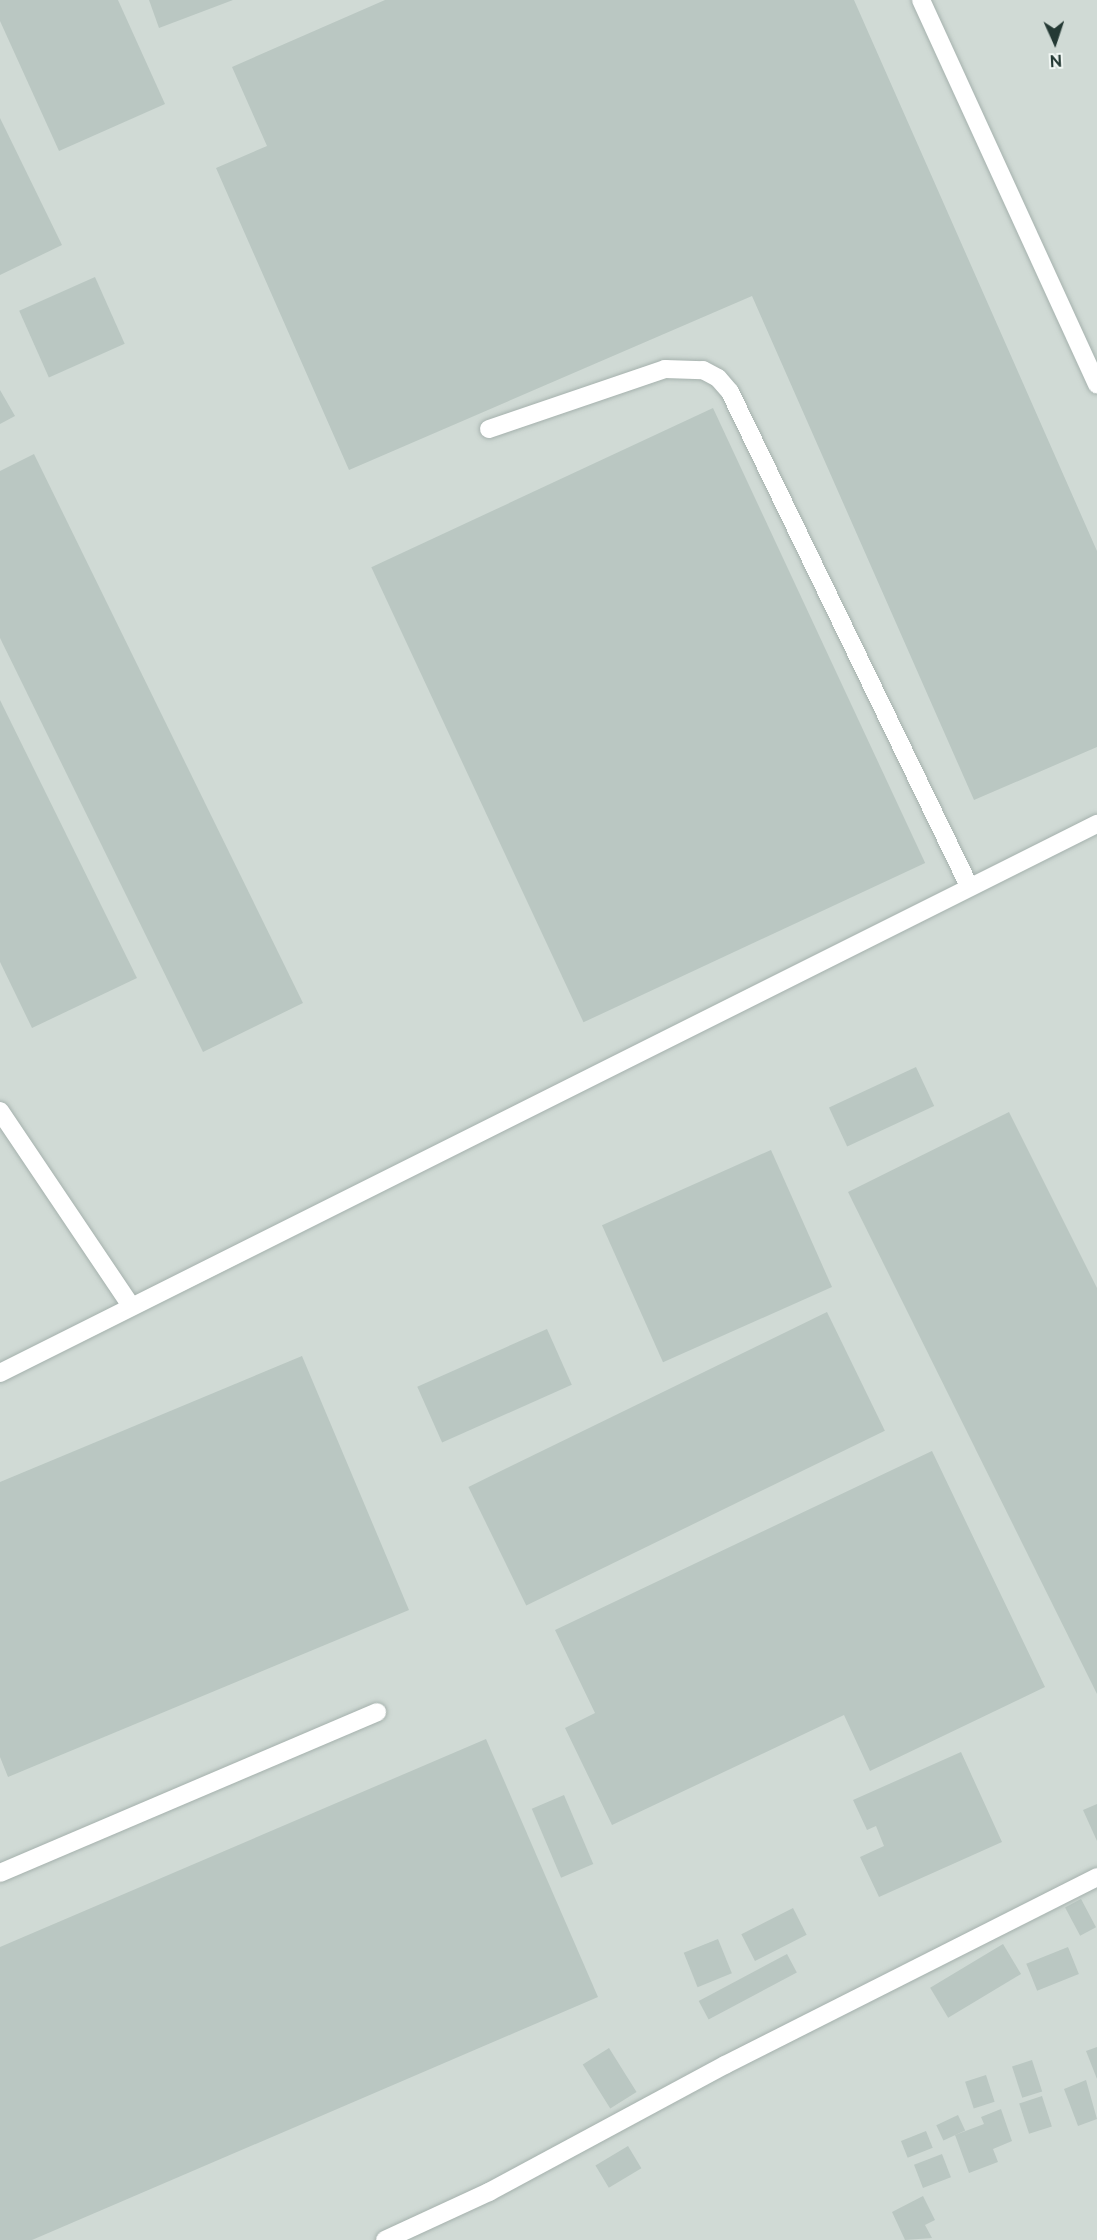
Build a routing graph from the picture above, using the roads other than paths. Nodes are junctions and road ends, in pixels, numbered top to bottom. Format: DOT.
graph roads {
  1 [pos="921,0"];
  2 [pos="1097,385"];
  3 [pos="489,429"];
  4 [pos="1097,824"];
  5 [pos="969,886"];
  6 [pos="0,1111"];
  7 [pos="131,1306"];
  8 [pos="0,1373"];
  9 [pos="376,1712"];
  10 [pos="0,1873"];
  11 [pos="1097,1877"];
  12 [pos="386,2240"];
  1 -- 2 [label="street"];
  3 -- 5 [label="street"];
  4 -- 5 [label="street"];
  5 -- 7 [label="street"];
  6 -- 7 [label="street"];
  7 -- 8 [label="street"];
  9 -- 10 [label="street"];
  11 -- 12 [label="street"];
}
